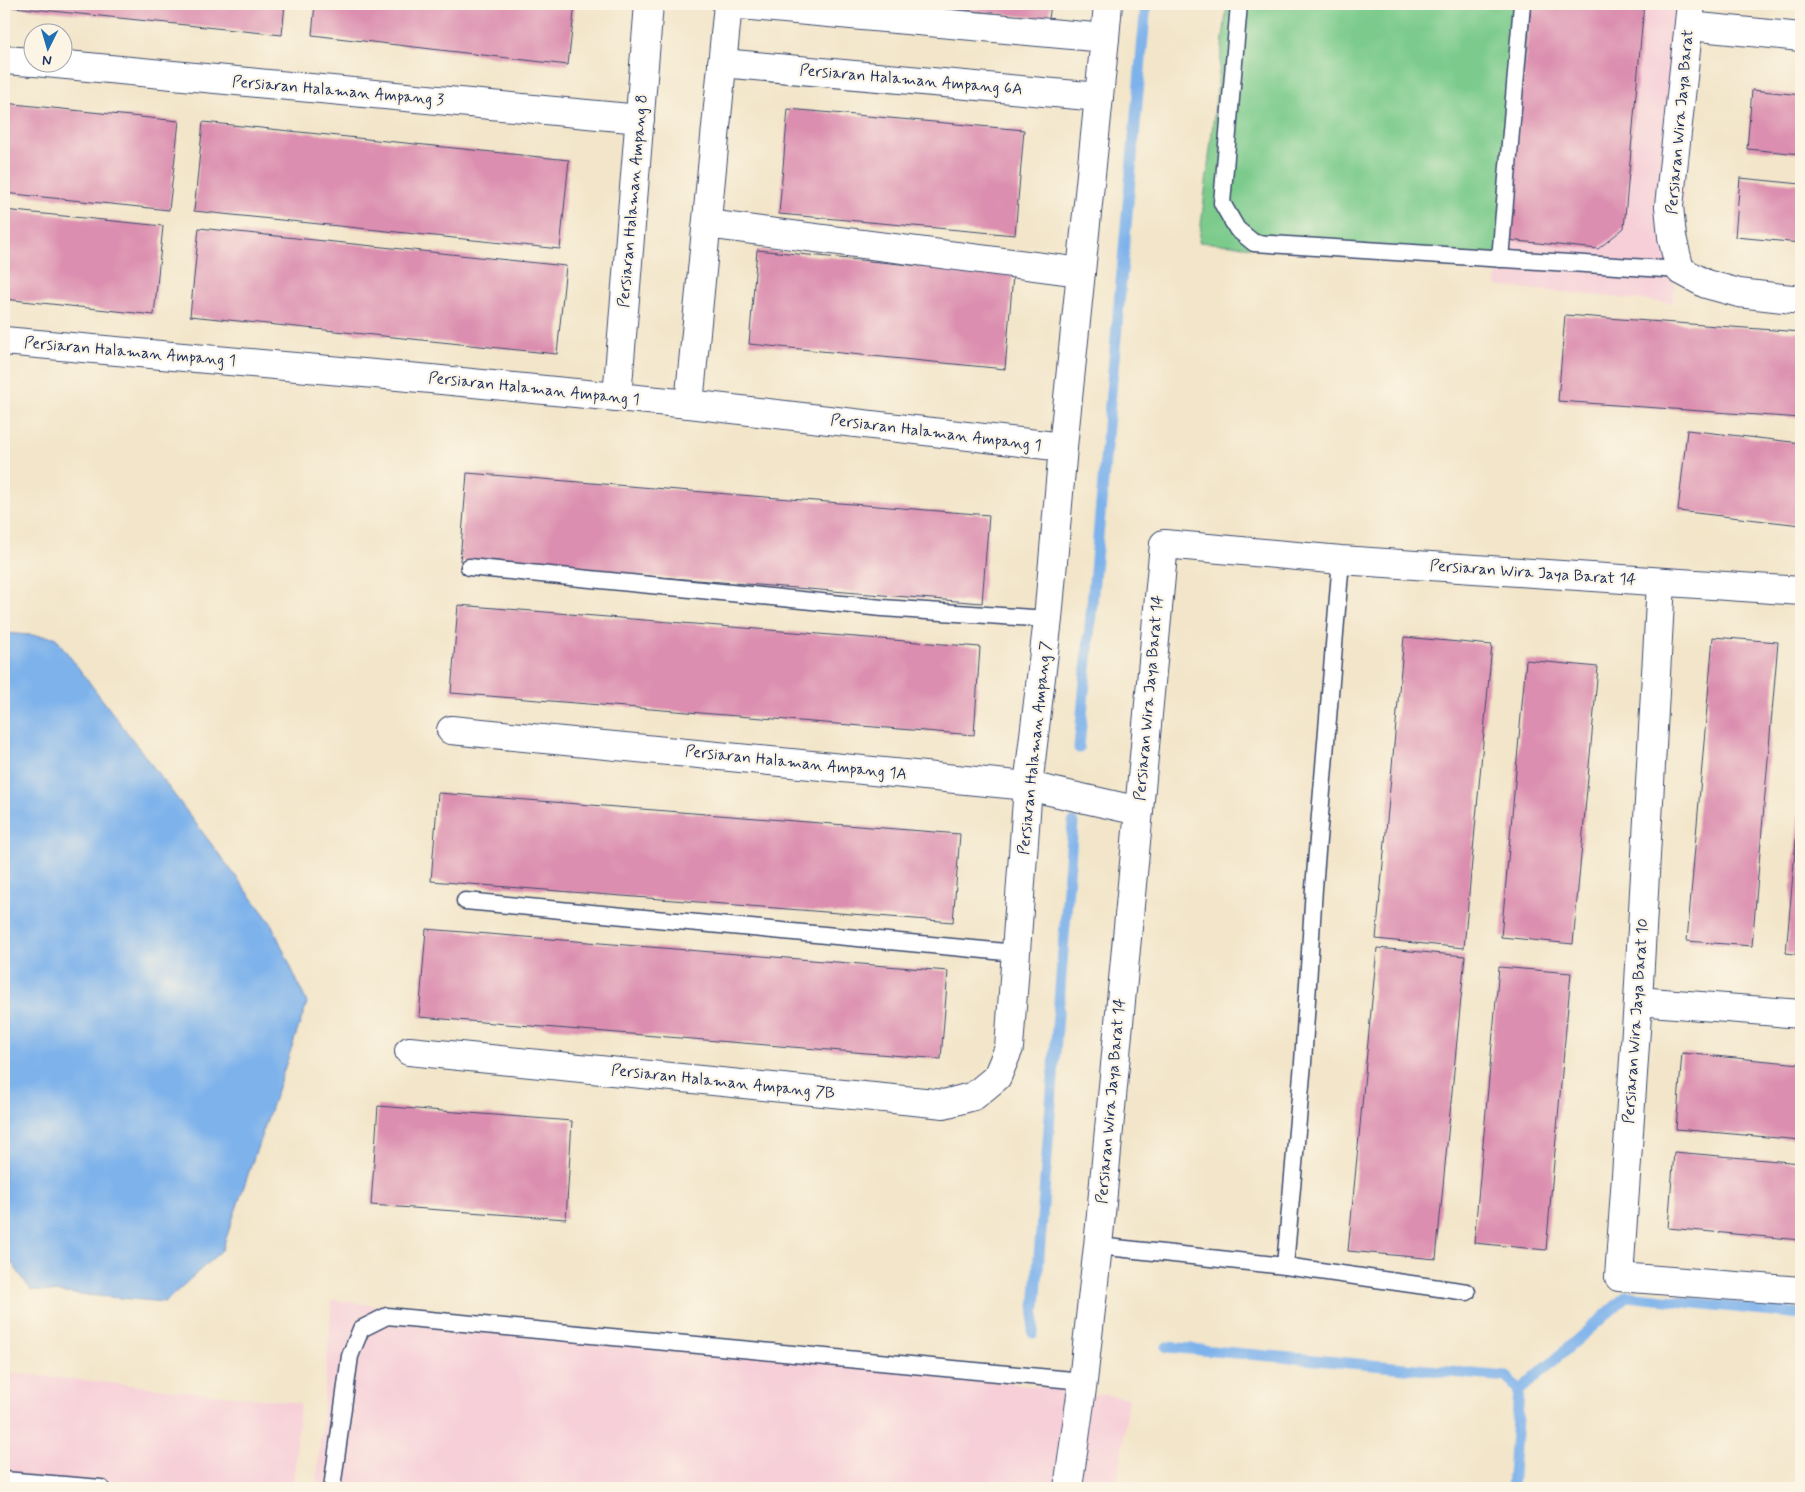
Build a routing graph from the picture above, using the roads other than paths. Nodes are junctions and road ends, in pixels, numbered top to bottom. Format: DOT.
graph roads {
  1 [pos="649,4"];
  2 [pos="729,4"];
  3 [pos="1108,4"];
  4 [pos="1239,4"];
  5 [pos="1522,4"];
  6 [pos="897,11"];
  7 [pos="1690,15"];
  8 [pos="1801,37"];
  9 [pos="1105,38"];
  10 [pos="4,60"];
  11 [pos="22,61"];
  12 [pos="722,63"];
  13 [pos="72,66"];
  14 [pos="1099,97"];
  15 [pos="640,119"];
  16 [pos="707,224"];
  17 [pos="1500,259"];
  18 [pos="1680,270"];
  19 [pos="1081,272"];
  20 [pos="1801,300"];
  21 [pos="4,341"];
  22 [pos="617,398"];
  23 [pos="690,404"];
  24 [pos="1063,447"];
  25 [pos="1341,560"];
  26 [pos="469,567"];
  27 [pos="1661,582"];
  28 [pos="1801,591"];
  29 [pos="1048,619"];
  30 [pos="451,730"];
  31 [pos="1028,786"];
  32 [pos="1139,811"];
  33 [pos="465,901"];
  34 [pos="1016,953"];
  35 [pos="1638,1001"];
  36 [pos="1801,1014"];
  37 [pos="1009,1048"];
  38 [pos="409,1051"];
  39 [pos="1098,1246"];
  40 [pos="1285,1266"];
  41 [pos="1801,1291"];
  42 [pos="1467,1292"];
  43 [pos="1083,1381"];
  44 [pos="4,1480"];
  45 [pos="101,1488"];
  46 [pos="332,1488"];
  47 [pos="1068,1488"];
  1 -- 15 [label="street, Persiaran Halaman Ampang 8"];
  2 -- 6 [label="street"];
  2 -- 12 [label="street"];
  3 -- 9 [label="street, Persiaran Halaman Ampang 7"];
  4 -- 17 [label="lane"];
  5 -- 17 [label="lane"];
  6 -- 9 [label="street"];
  7 -- 8 [label="street"];
  7 -- 18 [label="street, Persiaran Wira Jaya Barat"];
  9 -- 14 [label="street, Persiaran Halaman Ampang 7"];
  10 -- 11 [label="street, Persiaran Halaman Ampang 3"];
  12 -- 14 [label="street, Persiaran Halaman Ampang 6A"];
  12 -- 16 [label="street"];
  13 -- 15 [label="street, Persiaran Halaman Ampang 3"];
  14 -- 19 [label="street, Persiaran Halaman Ampang 7"];
  15 -- 22 [label="street, Persiaran Halaman Ampang 8"];
  16 -- 19 [label="street"];
  16 -- 23 [label="street"];
  17 -- 18 [label="lane"];
  18 -- 20 [label="street"];
  19 -- 24 [label="street, Persiaran Halaman Ampang 7"];
  21 -- 22 [label="street, Persiaran Halaman Ampang 1"];
  22 -- 23 [label="street, Persiaran Halaman Ampang 1"];
  23 -- 24 [label="street, Persiaran Halaman Ampang 1"];
  24 -- 29 [label="street, Persiaran Halaman Ampang 7"];
  25 -- 27 [label="street, Persiaran Wira Jaya Barat 14"];
  25 -- 32 [label="street, Persiaran Wira Jaya Barat 14"];
  25 -- 40 [label="lane"];
  26 -- 29 [label="lane"];
  27 -- 28 [label="street, Persiaran Wira Jaya Barat 14"];
  27 -- 35 [label="street, Persiaran Wira Jaya Barat 10"];
  29 -- 31 [label="street, Persiaran Halaman Ampang 7"];
  30 -- 31 [label="street, Persiaran Halaman Ampang 1A"];
  31 -- 32 [label="street, Persiaran Halaman Ampang 1A"];
  31 -- 34 [label="street, Persiaran Halaman Ampang 7"];
  32 -- 39 [label="street, Persiaran Wira Jaya Barat 14"];
  33 -- 34 [label="lane"];
  34 -- 37 [label="street, Persiaran Halaman Ampang 7"];
  35 -- 36 [label="street"];
  35 -- 41 [label="street, Persiaran Wira Jaya Barat 10"];
  37 -- 38 [label="street, Persiaran Halaman Ampang 7B"];
  39 -- 40 [label="lane"];
  39 -- 43 [label="street, Persiaran Wira Jaya Barat 14"];
  40 -- 42 [label="lane"];
  43 -- 46 [label="lane"];
  43 -- 47 [label="street, Persiaran Wira Jaya Barat 14"];
  44 -- 45 [label="lane"];
}
